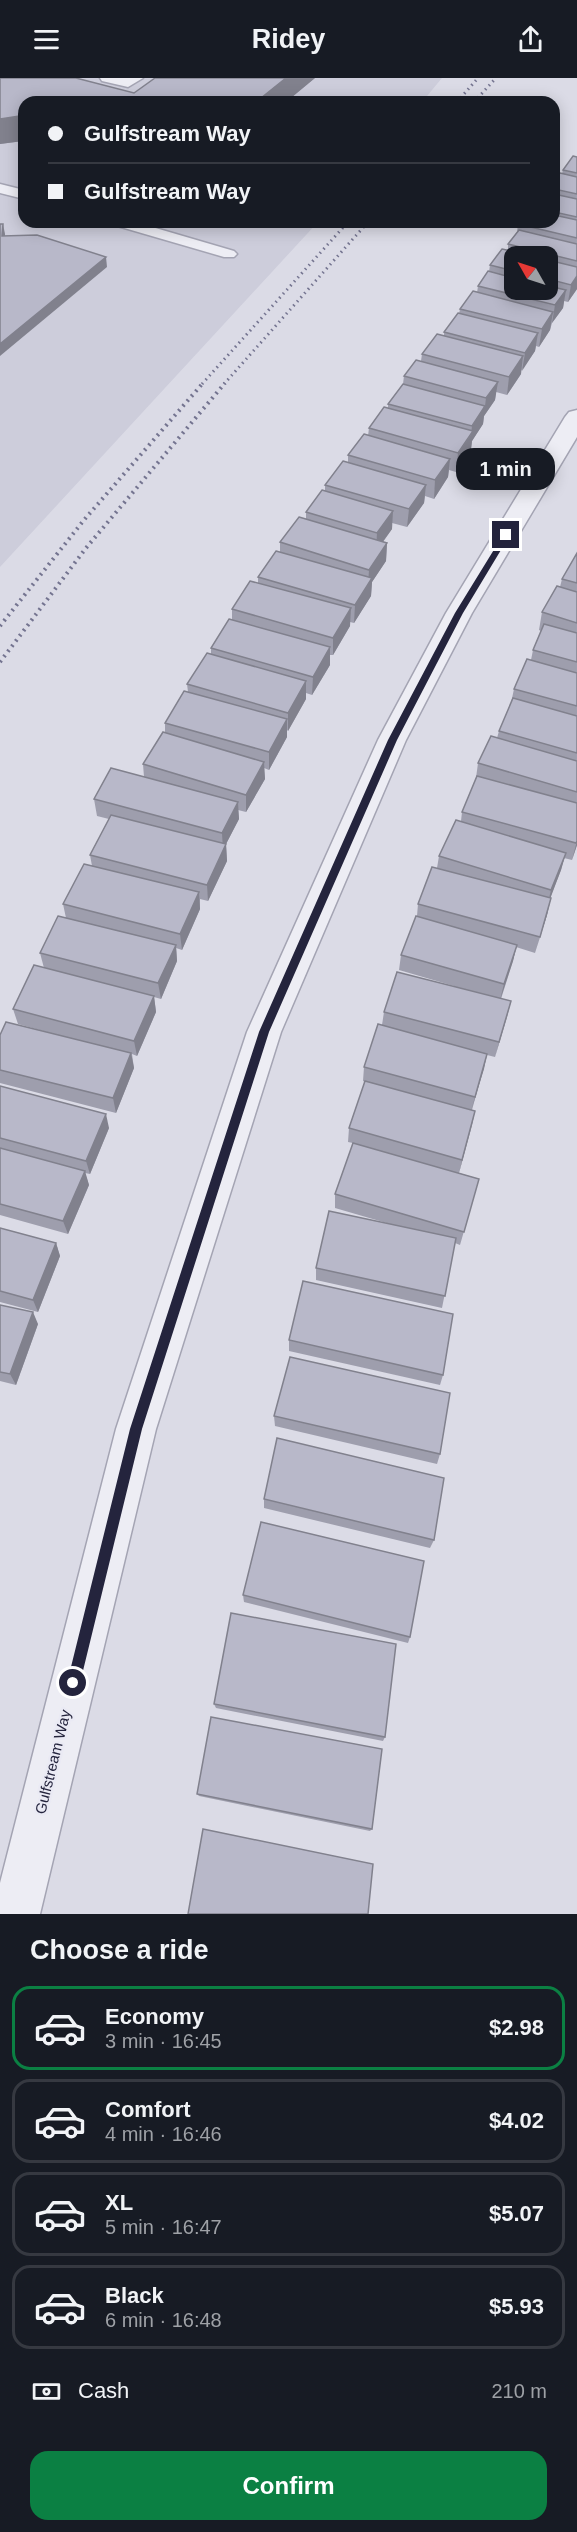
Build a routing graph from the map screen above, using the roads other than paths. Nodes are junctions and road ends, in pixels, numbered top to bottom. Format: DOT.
graph roads {
  1 [pos="107,78"];
  2 [pos="136,78"];
  3 [pos="0,188"];
  4 [pos="18,193"];
  5 [pos="140,228"];
  6 [pos="229,254"];
  7 [pos="577,417"];
  8 [pos="16,1914"];
  1 -- 2 [label="lane"];
  3 -- 4 [label="lane"];
  5 -- 6 [label="lane"];
  7 -- 8 [label="street, Gulfstream Way"];
}
